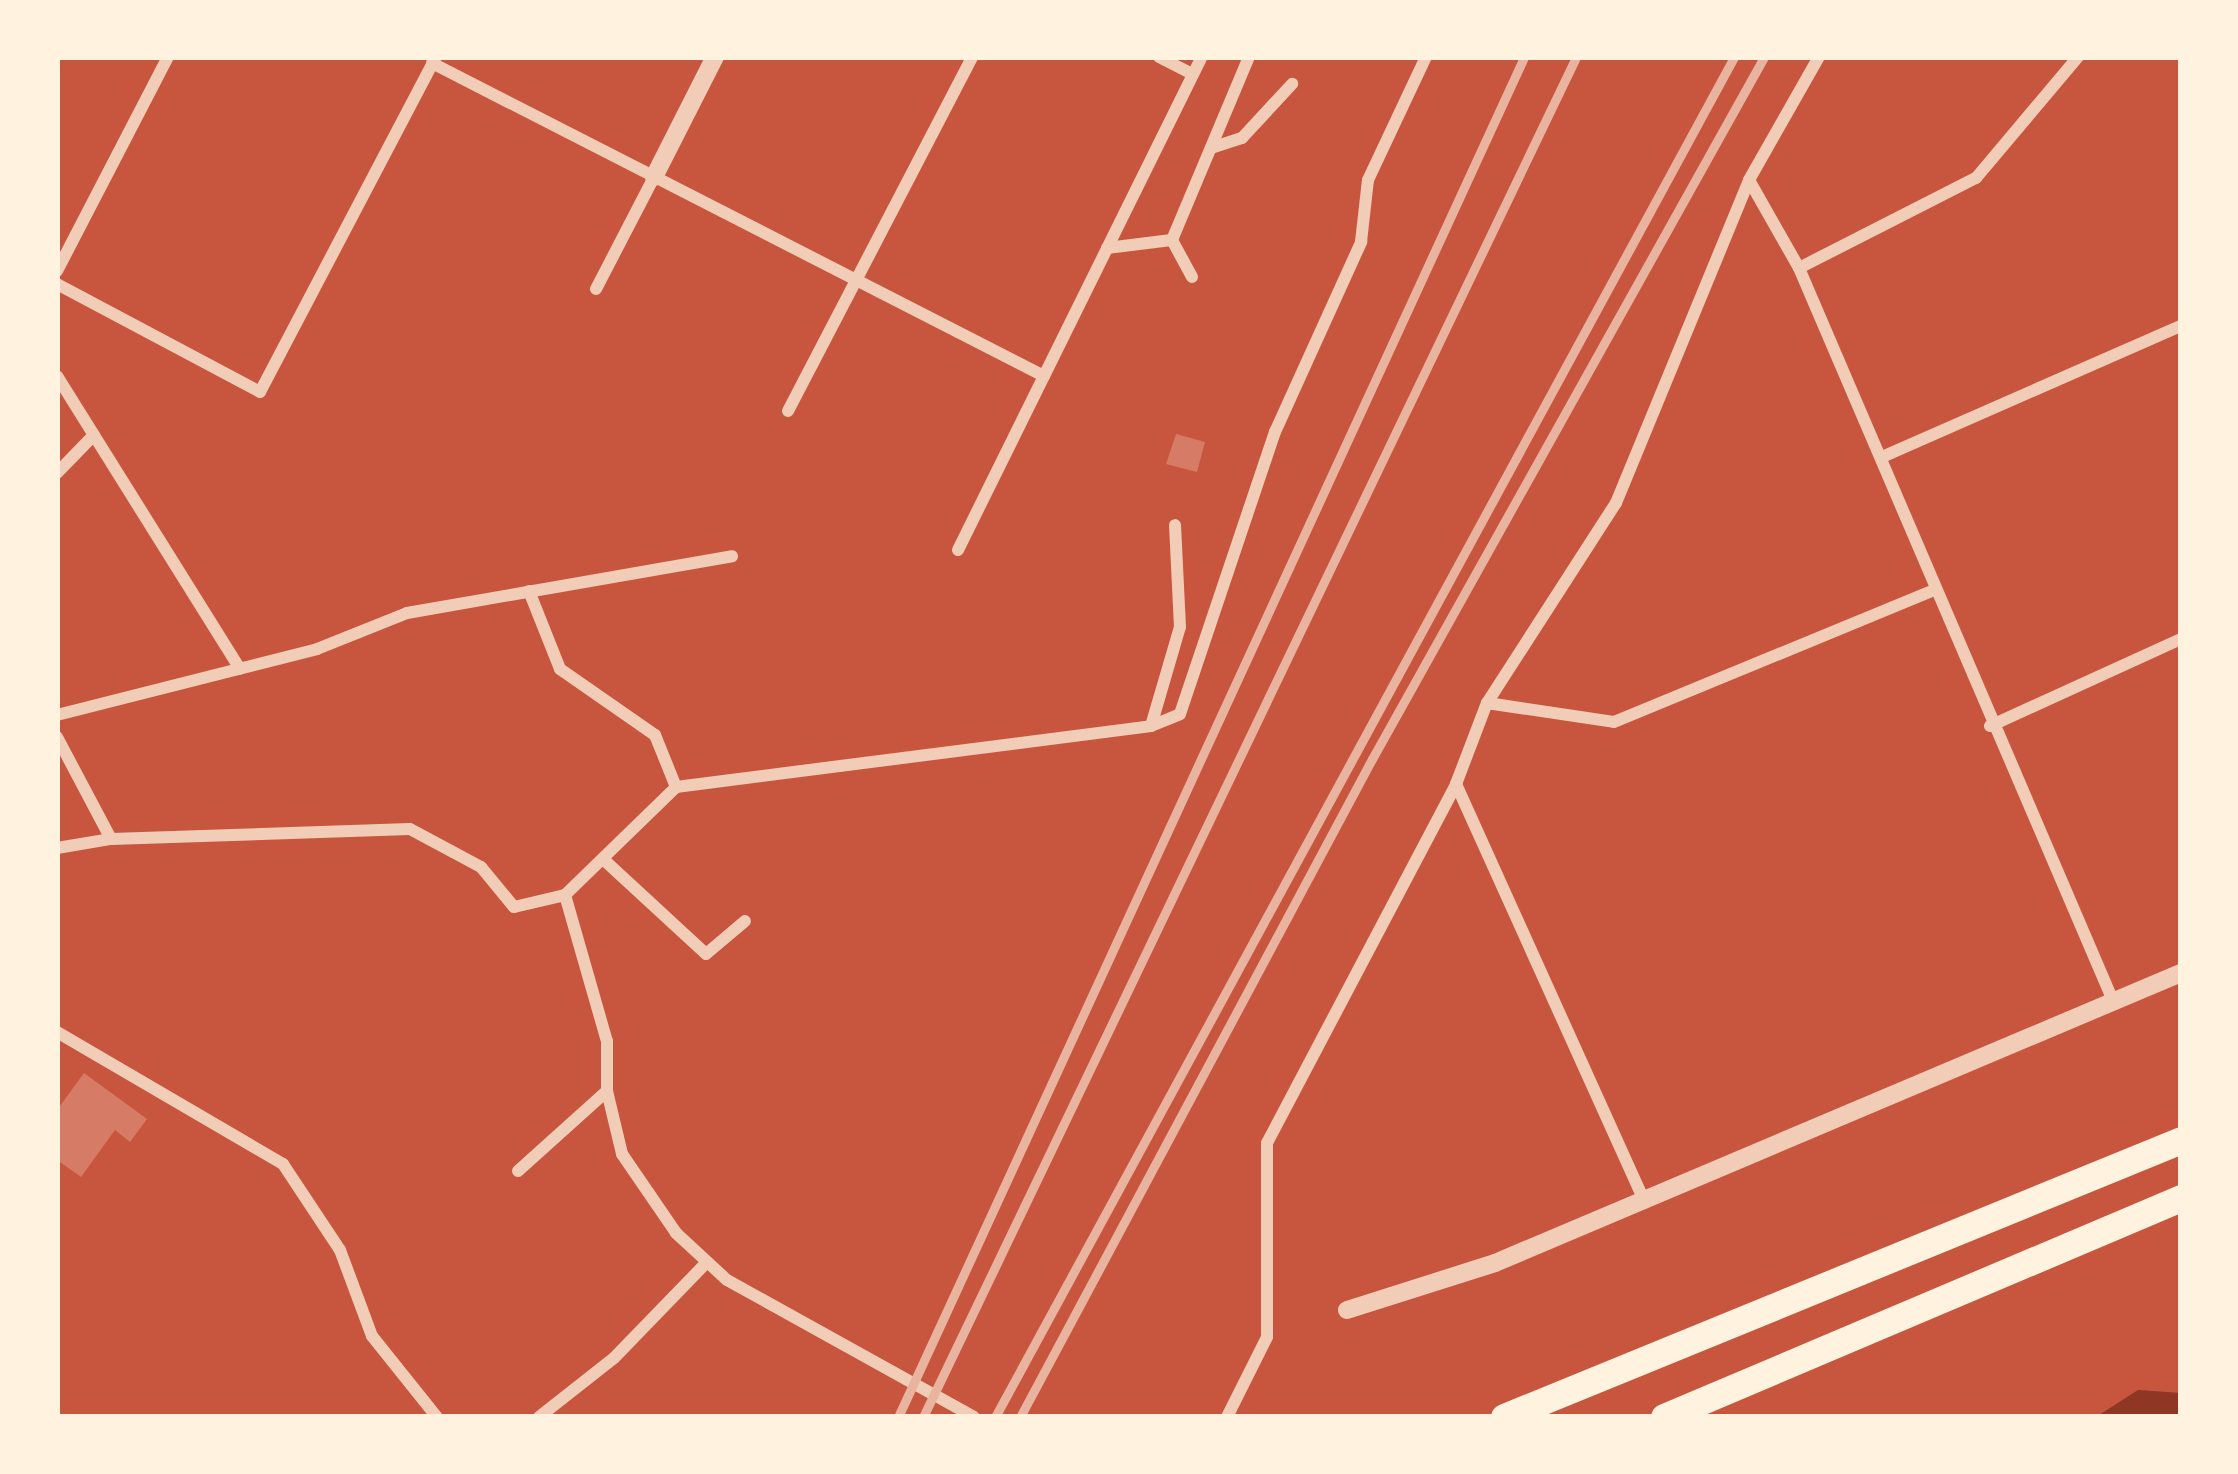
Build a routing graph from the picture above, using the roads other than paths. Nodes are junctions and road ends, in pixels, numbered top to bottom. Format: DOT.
graph roads {
  1 [pos="168,57"];
  2 [pos="715,57"];
  3 [pos="972,57"];
  4 [pos="1159,57"];
  5 [pos="1202,57"];
  6 [pos="1249,57"];
  7 [pos="1426,57"];
  8 [pos="1819,57"];
  9 [pos="2078,57"];
  10 [pos="434,60"];
  11 [pos="1193,74"];
  12 [pos="1292,84"];
  13 [pos="1211,148"];
  14 [pos="654,178"];
  15 [pos="1749,180"];
  16 [pos="1172,240"];
  17 [pos="1107,248"];
  18 [pos="1799,268"];
  19 [pos="57,271"];
  20 [pos="1192,277"];
  21 [pos="858,280"];
  22 [pos="57,284"];
  23 [pos="596,289"];
  24 [pos="2181,326"];
  25 [pos="57,376"];
  26 [pos="1044,376"];
  27 [pos="788,411"];
  28 [pos="94,435"];
  29 [pos="1882,457"];
  30 [pos="57,473"];
  31 [pos="1175,525"];
  32 [pos="958,550"];
  33 [pos="732,556"];
  34 [pos="1935,590"];
  35 [pos="529,592"];
  36 [pos="2181,639"];
  37 [pos="240,669"];
  38 [pos="1487,703"];
  39 [pos="57,715"];
  40 [pos="1151,725"];
  41 [pos="1990,726"];
  42 [pos="57,737"];
  43 [pos="1456,784"];
  44 [pos="676,787"];
  45 [pos="111,838"];
  46 [pos="57,848"];
  47 [pos="603,859"];
  48 [pos="565,895"];
  49 [pos="745,921"];
  50 [pos="2181,973"];
  51 [pos="2114,1003"];
  52 [pos="57,1032"];
  53 [pos="608,1091"];
  54 [pos="2181,1140"];
  55 [pos="518,1171"];
  56 [pos="2181,1198"];
  57 [pos="1645,1202"];
  58 [pos="706,1263"];
  59 [pos="1347,1310"];
  60 [pos="437,1417"];
  61 [pos="539,1417"];
  62 [pos="974,1417"];
  63 [pos="1227,1417"];
  64 [pos="1504,1417"];
  65 [pos="1664,1417"];
  1 -- 19 [label="street"];
  2 -- 14 [label="street"];
  3 -- 21 [label="street"];
  4 -- 11 [label="street"];
  5 -- 11 [label="street"];
  6 -- 13 [label="street"];
  7 -- 40 [label="street"];
  8 -- 15 [label="street"];
  9 -- 18 [label="street"];
  10 -- 14 [label="street"];
  10 -- 22 [label="street"];
  11 -- 17 [label="street"];
  12 -- 13 [label="street"];
  13 -- 16 [label="street"];
  14 -- 21 [label="street"];
  14 -- 23 [label="street"];
  15 -- 18 [label="street"];
  15 -- 38 [label="street"];
  16 -- 17 [label="street"];
  16 -- 20 [label="street"];
  17 -- 26 [label="street"];
  18 -- 29 [label="street"];
  21 -- 26 [label="street"];
  21 -- 27 [label="street"];
  24 -- 29 [label="street"];
  25 -- 28 [label="street"];
  26 -- 32 [label="street"];
  28 -- 30 [label="street"];
  28 -- 37 [label="street"];
  29 -- 34 [label="street"];
  31 -- 40 [label="street"];
  33 -- 35 [label="street"];
  34 -- 38 [label="street"];
  34 -- 41 [label="street"];
  35 -- 37 [label="street"];
  35 -- 44 [label="street"];
  36 -- 41 [label="street"];
  37 -- 39 [label="street"];
  38 -- 43 [label="street"];
  40 -- 44 [label="street"];
  41 -- 51 [label="street"];
  42 -- 45 [label="street"];
  43 -- 57 [label="street"];
  43 -- 63 [label="street"];
  44 -- 47 [label="street"];
  45 -- 46 [label="street"];
  45 -- 48 [label="street"];
  47 -- 48 [label="street"];
  47 -- 49 [label="street"];
  48 -- 53 [label="street"];
  50 -- 51 [label="street"];
  51 -- 57 [label="street"];
  52 -- 60 [label="street"];
  53 -- 55 [label="street"];
  53 -- 58 [label="street"];
  54 -- 64 [label="highway"];
  56 -- 65 [label="highway"];
  57 -- 59 [label="street"];
  58 -- 61 [label="street"];
  58 -- 62 [label="street"];
}
